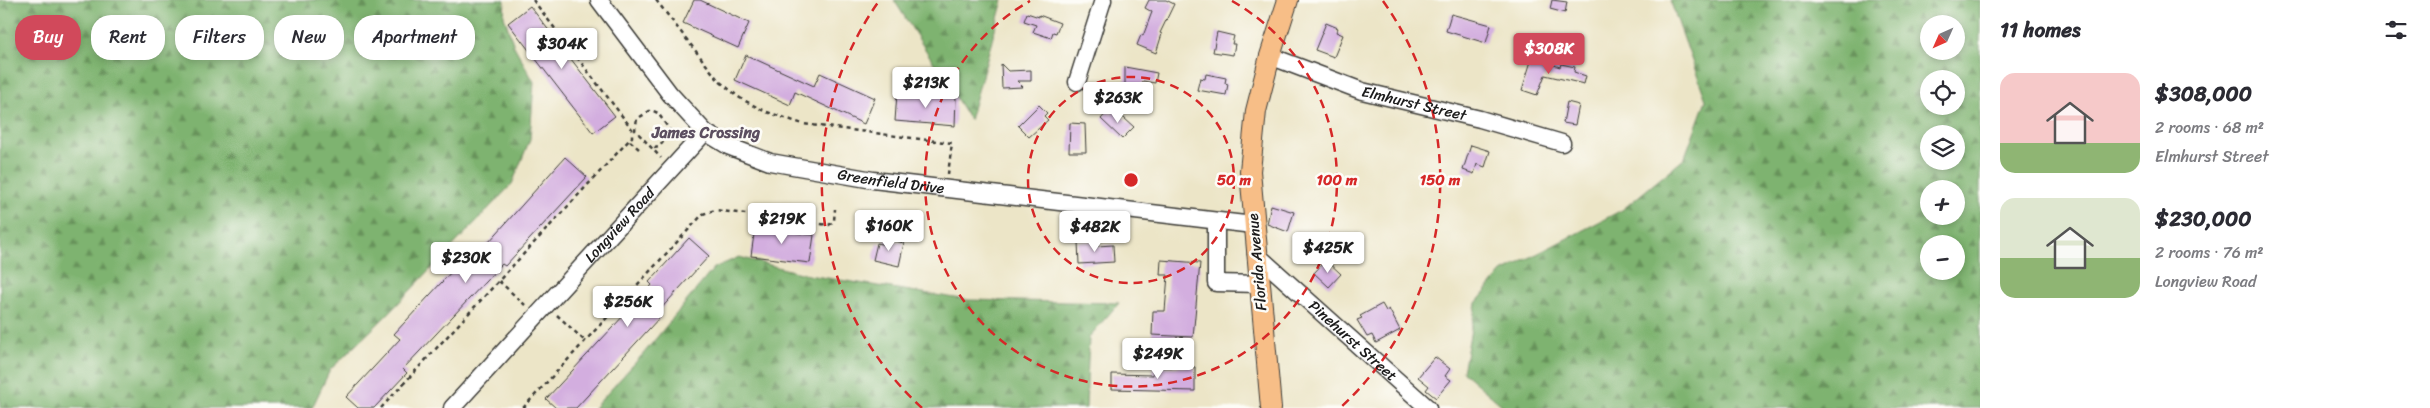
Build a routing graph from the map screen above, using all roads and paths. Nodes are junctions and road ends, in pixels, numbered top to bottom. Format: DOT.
graph roads {
  1 [pos="533,0"];
  2 [pos="599,0"];
  3 [pos="656,0"];
  4 [pos="1104,0"];
  5 [pos="1288,0"];
  6 [pos="1270,56"];
  7 [pos="1077,82"];
  8 [pos="634,130"];
  9 [pos="705,132"];
  10 [pos="630,140"];
  11 [pos="1562,143"];
  12 [pos="654,148"];
  13 [pos="639,149"];
  14 [pos="656,164"];
  15 [pos="948,174"];
  16 [pos="835,209"];
  17 [pos="1216,221"];
  18 [pos="1253,225"];
  19 [pos="1256,254"];
  20 [pos="499,281"];
  21 [pos="1259,284"];
  22 [pos="528,308"];
  23 [pos="556,314"];
  24 [pos="585,341"];
  25 [pos="380,408"];
  26 [pos="452,408"];
  27 [pos="523,408"];
  28 [pos="1271,408"];
  29 [pos="1428,408"];
  1 -- 8 [label="path"];
  2 -- 9 [label="street, Greenfield Drive"];
  3 -- 15 [label="path"];
  4 -- 7 [label="street"];
  5 -- 6 [label="main road, Florida Avenue"];
  6 -- 11 [label="street, Elmhurst Street"];
  6 -- 18 [label="main road, Florida Avenue"];
  8 -- 10 [label="path"];
  8 -- 12 [label="path"];
  8 -- 12 [label="path"];
  9 -- 17 [label="street, Greenfield Drive"];
  9 -- 26 [label="street, Longview Road"];
  10 -- 13 [label="path"];
  10 -- 20 [label="path"];
  12 -- 14 [label="path"];
  16 -- 24 [label="path"];
  17 -- 18 [label="street, Greenfield Drive"];
  17 -- 21 [label="street"];
  18 -- 19 [label="main road, Florida Avenue"];
  19 -- 21 [label="main road, Florida Avenue"];
  19 -- 29 [label="street, Pinehurst Street"];
  20 -- 22 [label="path"];
  20 -- 25 [label="path"];
  21 -- 28 [label="main road, Florida Avenue"];
  23 -- 24 [label="path"];
  24 -- 27 [label="path"];
}
